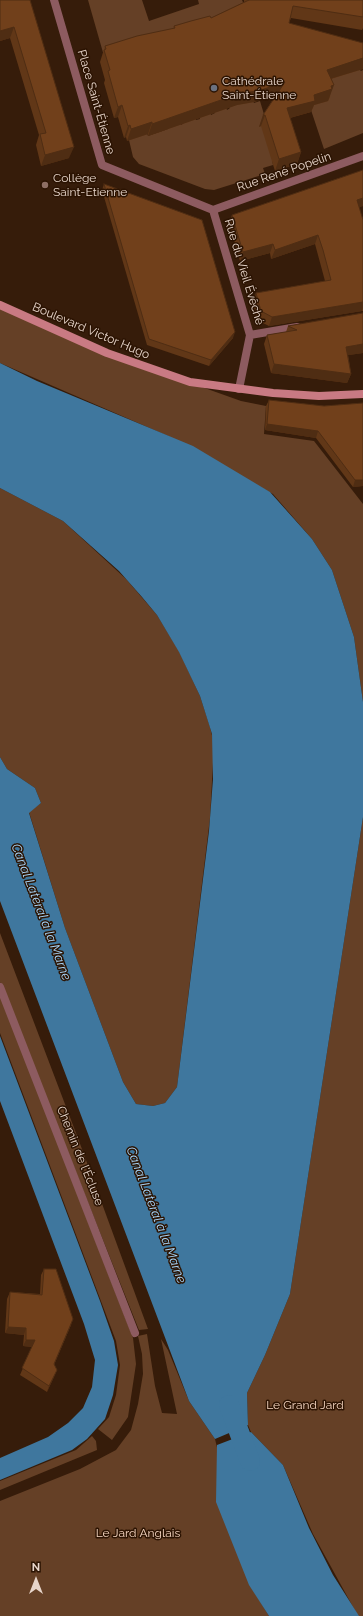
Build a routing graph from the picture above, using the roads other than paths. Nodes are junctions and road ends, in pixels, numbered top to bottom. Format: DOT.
graph roads {
  1 [pos="54,0"];
  2 [pos="363,156"];
  3 [pos="213,210"];
  4 [pos="0,305"];
  5 [pos="308,325"];
  6 [pos="250,335"];
  7 [pos="239,389"];
  8 [pos="363,394"];
  9 [pos="0,988"];
  10 [pos="135,1333"];
  1 -- 3 [label="street, Place Saint-Étienne"];
  2 -- 3 [label="street, Rue René Popelin"];
  3 -- 6 [label="street, Rue du Vieil Évêché"];
  4 -- 7 [label="main road, Boulevard Victor Hugo"];
  5 -- 6 [label="street"];
  6 -- 7 [label="street, Rue du Vieil Évêché"];
  7 -- 8 [label="main road, Boulevard Victor Hugo"];
  9 -- 10 [label="street, Chemin de l'Écluse"];
}
